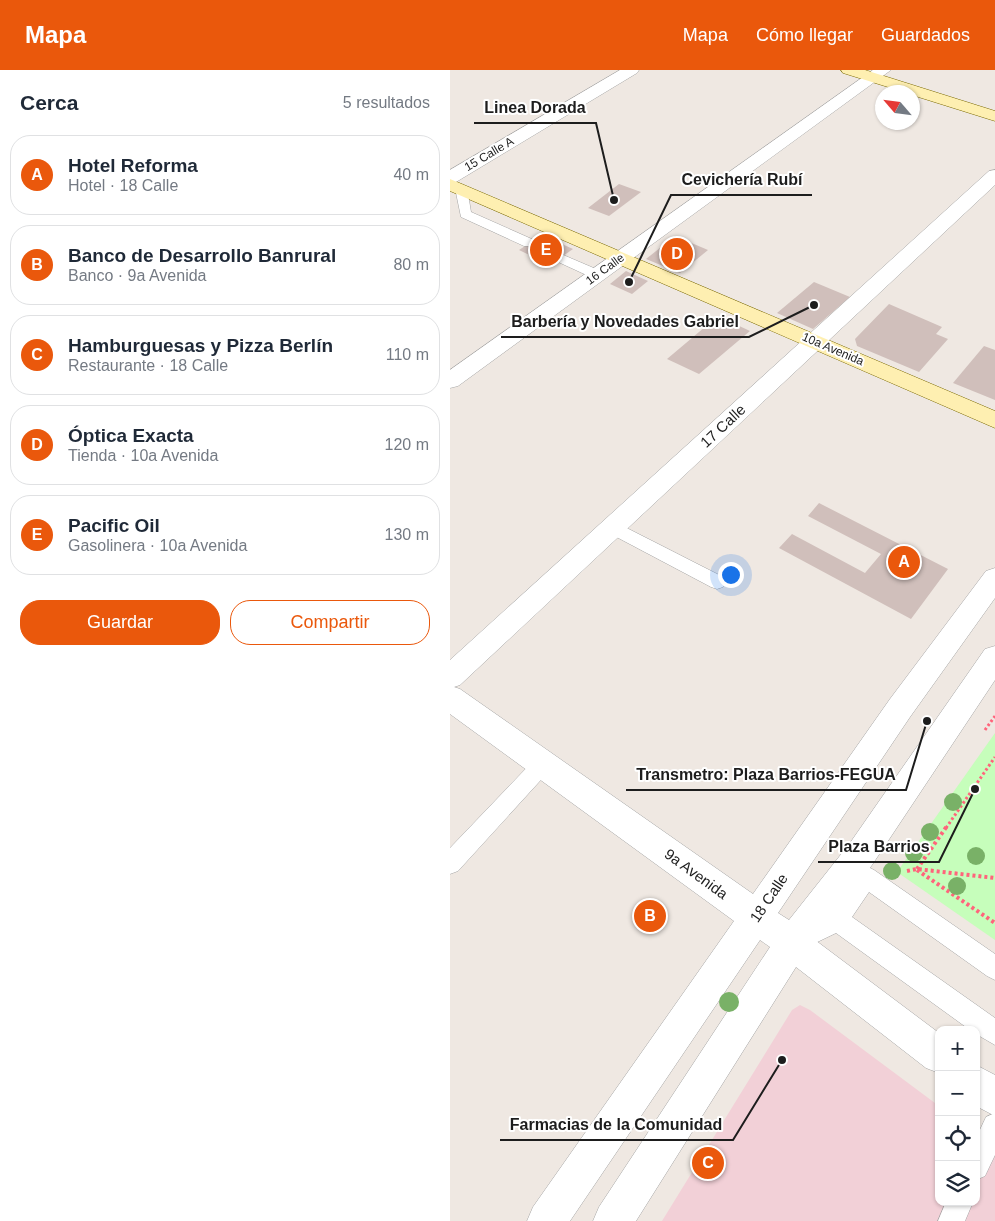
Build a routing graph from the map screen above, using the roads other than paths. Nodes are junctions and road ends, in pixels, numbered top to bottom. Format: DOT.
graph roads {
  1 [pos="631,70"];
  2 [pos="849,70"];
  3 [pos="878,74"];
  4 [pos="995,116"];
  5 [pos="995,175"];
  6 [pos="454,183"];
  7 [pos="530,243"];
  8 [pos="570,248"];
  9 [pos="621,258"];
  10 [pos="598,275"];
  11 [pos="814,342"];
  12 [pos="450,381"];
  13 [pos="995,420"];
  14 [pos="613,527"];
  15 [pos="995,578"];
  16 [pos="717,582"];
  17 [pos="995,657"];
  18 [pos="450,677"];
  19 [pos="450,698"];
  20 [pos="543,764"];
  21 [pos="450,864"];
  22 [pos="757,917"];
  23 [pos="837,920"];
  24 [pos="792,944"];
  25 [pos="995,968"];
  26 [pos="995,1033"];
  27 [pos="935,1052"];
  28 [pos="980,1087"];
  29 [pos="995,1098"];
  30 [pos="995,1126"];
  31 [pos="979,1161"];
  32 [pos="958,1206"];
  33 [pos="547,1221"];
  34 [pos="612,1221"];
  35 [pos="951,1221"];
  1 -- 6 [label="street, 15 Calle A"];
  2 -- 3 [label="main road"];
  3 -- 4 [label="main road"];
  3 -- 9 [label="street, 16 Calle"];
  5 -- 11 [label="street, 17 Calle"];
  6 -- 7 [label="lane"];
  6 -- 8 [label="main road, 10a Avenida"];
  8 -- 9 [label="main road, 10a Avenida"];
  8 -- 10 [label="lane"];
  9 -- 10 [label="street, 16 Calle"];
  9 -- 11 [label="main road, 10a Avenida"];
  10 -- 12 [label="street, 16 Calle"];
  11 -- 13 [label="main road, 10a Avenida"];
  11 -- 14 [label="street, 17 Calle"];
  14 -- 16 [label="lane"];
  14 -- 18 [label="street, 17 Calle"];
  15 -- 22 [label="street, 18 Calle"];
  17 -- 24 [label="street"];
  19 -- 20 [label="street, 9a Avenida"];
  20 -- 21 [label="lane"];
  20 -- 22 [label="street, 9a Avenida"];
  22 -- 24 [label="street, 9a Avenida"];
  22 -- 33 [label="street, 18 Calle"];
  23 -- 24 [label="lane"];
  23 -- 25 [label="lane"];
  23 -- 26 [label="lane"];
  24 -- 27 [label="street, 9a Avenida"];
  24 -- 34 [label="street"];
  28 -- 29 [label="street"];
  30 -- 31 [label="lane"];
  32 -- 35 [label="lane"];
}
